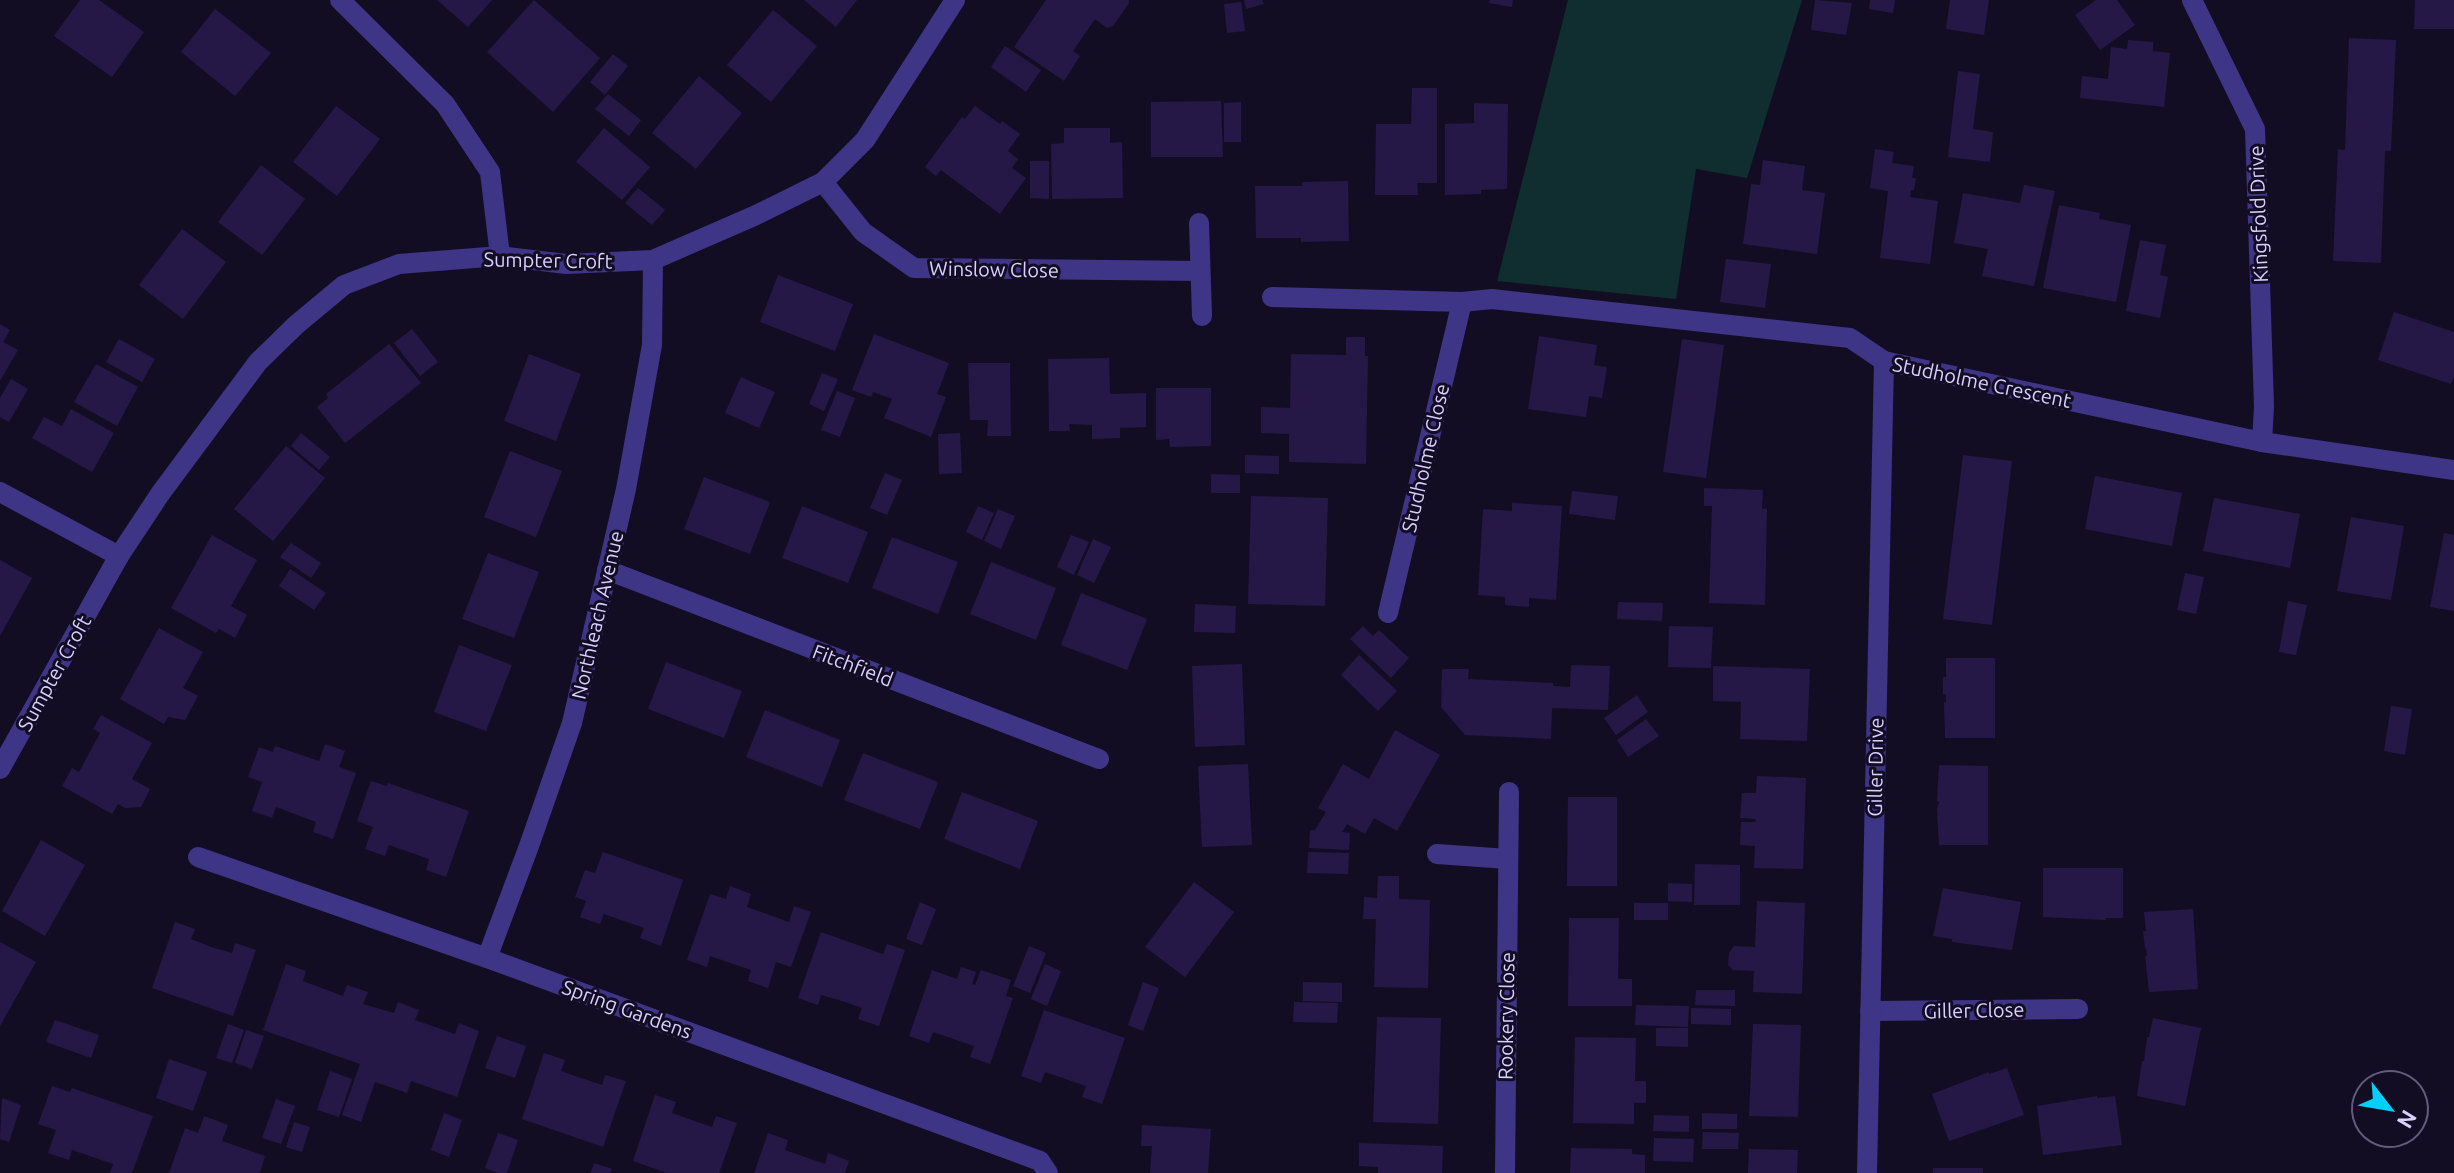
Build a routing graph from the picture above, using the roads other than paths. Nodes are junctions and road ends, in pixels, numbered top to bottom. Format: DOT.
graph roads {
  1 [pos="340,0"];
  2 [pos="955,0"];
  3 [pos="2192,0"];
  4 [pos="823,182"];
  5 [pos="1199,223"];
  6 [pos="500,256"];
  7 [pos="653,260"];
  8 [pos="1200,271"];
  9 [pos="1272,297"];
  10 [pos="1462,302"];
  11 [pos="1202,316"];
  12 [pos="1884,361"];
  13 [pos="2262,442"];
  14 [pos="2454,470"];
  15 [pos="0,492"];
  16 [pos="119,556"];
  17 [pos="607,570"];
  18 [pos="1388,613"];
  19 [pos="1099,759"];
  20 [pos="0,769"];
  21 [pos="1509,792"];
  22 [pos="1437,854"];
  23 [pos="198,857"];
  24 [pos="1508,859"];
  25 [pos="487,958"];
  26 [pos="2078,1009"];
  27 [pos="1870,1011"];
  28 [pos="1048,1173"];
  29 [pos="1505,1173"];
  30 [pos="1867,1173"];
  1 -- 6 [label="street"];
  2 -- 4 [label="street, Sumpter Croft"];
  3 -- 13 [label="street, Kingsfold Drive"];
  4 -- 7 [label="street, Sumpter Croft"];
  4 -- 8 [label="street, Winslow Close"];
  5 -- 8 [label="street"];
  6 -- 7 [label="street, Sumpter Croft"];
  6 -- 16 [label="street, Sumpter Croft"];
  7 -- 17 [label="street, Northleach Avenue"];
  8 -- 11 [label="street"];
  9 -- 10 [label="street, Studholme Crescent"];
  10 -- 12 [label="street, Studholme Crescent"];
  10 -- 18 [label="street, Studholme Close"];
  12 -- 13 [label="street, Studholme Crescent"];
  12 -- 27 [label="street, Giller Drive"];
  13 -- 14 [label="street, Studholme Crescent"];
  15 -- 16 [label="street"];
  16 -- 20 [label="street, Sumpter Croft"];
  17 -- 19 [label="street, Fitchfield"];
  17 -- 25 [label="street, Northleach Avenue"];
  21 -- 24 [label="street, Rookery Close"];
  22 -- 24 [label="street"];
  23 -- 25 [label="street, Spring Gardens"];
  24 -- 29 [label="street, Rookery Close"];
  25 -- 28 [label="street, Spring Gardens"];
  26 -- 27 [label="street, Giller Close"];
  27 -- 30 [label="street, Giller Drive"];
}
